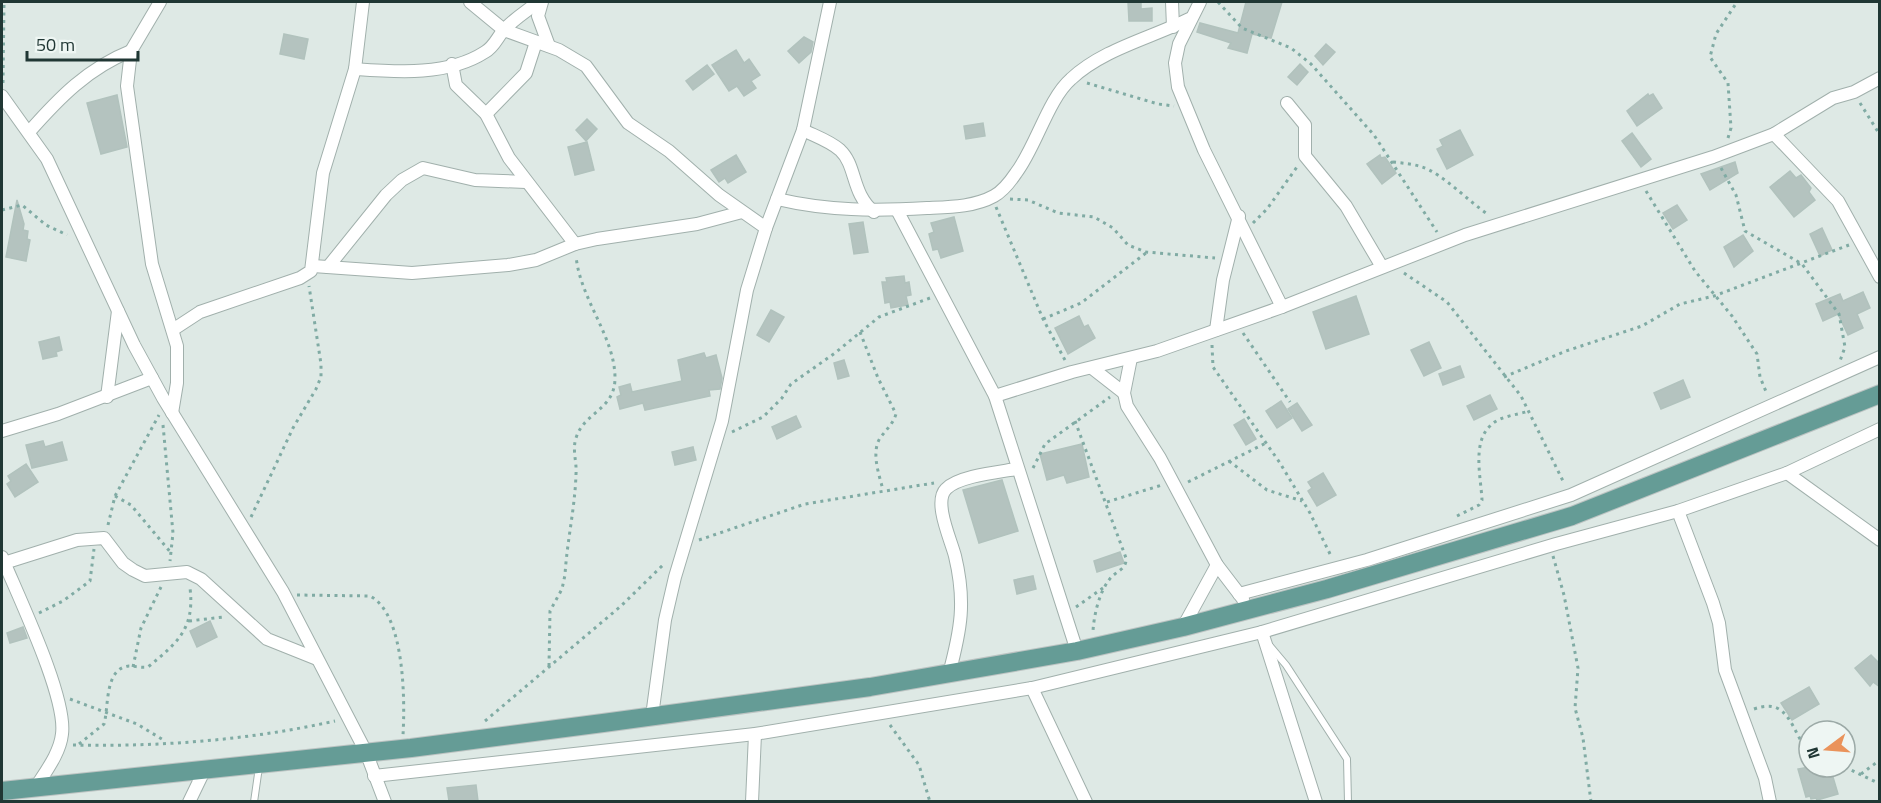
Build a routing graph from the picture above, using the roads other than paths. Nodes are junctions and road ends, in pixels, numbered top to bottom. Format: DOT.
graph roads {
  1 [pos="160,2"];
  2 [pos="363,2"];
  3 [pos="470,2"];
  4 [pos="540,2"];
  5 [pos="830,2"];
  6 [pos="1172,2"];
  7 [pos="1200,2"];
  8 [pos="1189,19"];
  9 [pos="1173,27"];
  10 [pos="504,30"];
  11 [pos="536,42"];
  12 [pos="549,46"];
  13 [pos="131,51"];
  14 [pos="452,64"];
  15 [pos="355,69"];
  16 [pos="1880,78"];
  17 [pos="2,96"];
  18 [pos="1287,103"];
  19 [pos="486,114"];
  20 [pos="803,130"];
  21 [pos="29,132"];
  22 [pos="1774,134"];
  23 [pos="526,182"];
  24 [pos="777,199"];
  25 [pos="897,210"];
  26 [pos="742,212"];
  27 [pos="873,212"];
  28 [pos="1239,216"];
  29 [pos="766,228"];
  30 [pos="574,244"];
  31 [pos="1385,266"];
  32 [pos="328,267"];
  33 [pos="310,270"];
  34 [pos="1880,277"];
  35 [pos="1282,307"];
  36 [pos="118,310"];
  37 [pos="174,329"];
  38 [pos="1216,330"];
  39 [pos="1880,357"];
  40 [pos="1131,358"];
  41 [pos="1092,368"];
  42 [pos="152,378"];
  43 [pos="1122,391"];
  44 [pos="1880,394"];
  45 [pos="995,396"];
  46 [pos="107,397"];
  47 [pos="172,413"];
  48 [pos="1880,429"];
  49 [pos="2,431"];
  50 [pos="1016,469"];
  51 [pos="1787,473"];
  52 [pos="1678,510"];
  53 [pos="1880,540"];
  54 [pos="3,559"];
  55 [pos="1217,565"];
  56 [pos="1239,594"];
  57 [pos="1250,610"];
  58 [pos="1183,627"];
  59 [pos="1264,636"];
  60 [pos="1084,650"];
  61 [pos="317,659"];
  62 [pos="949,674"];
  63 [pos="1032,688"];
  64 [pos="652,716"];
  65 [pos="755,734"];
  66 [pos="366,752"];
  67 [pos="260,764"];
  68 [pos="205,769"];
  69 [pos="374,776"];
  70 [pos="36,787"];
  71 [pos="2,791"];
  72 [pos="189,801"];
  73 [pos="254,801"];
  74 [pos="385,801"];
  75 [pos="752,801"];
  76 [pos="1086,801"];
  77 [pos="1316,801"];
  78 [pos="1348,801"];
  79 [pos="1770,801"];
  1 -- 13 [label="street"];
  2 -- 15 [label="street"];
  3 -- 10 [label="street"];
  4 -- 10 [label="street"];
  4 -- 12 [label="street"];
  5 -- 20 [label="street"];
  6 -- 9 [label="street"];
  7 -- 8 [label="street"];
  8 -- 9 [label="street"];
  8 -- 28 [label="street"];
  9 -- 25 [label="street"];
  10 -- 11 [label="street"];
  10 -- 14 [label="street"];
  11 -- 12 [label="street"];
  11 -- 19 [label="street"];
  12 -- 26 [label="street"];
  13 -- 21 [label="street"];
  13 -- 37 [label="street"];
  14 -- 15 [label="street"];
  14 -- 19 [label="street"];
  15 -- 33 [label="street"];
  16 -- 22 [label="street"];
  17 -- 21 [label="street"];
  18 -- 31 [label="street"];
  19 -- 23 [label="street"];
  20 -- 24 [label="street"];
  20 -- 27 [label="street"];
  21 -- 36 [label="street"];
  22 -- 31 [label="street"];
  22 -- 34 [label="street"];
  23 -- 30 [label="street"];
  23 -- 32 [label="street"];
  24 -- 27 [label="street"];
  24 -- 29 [label="street"];
  25 -- 27 [label="street"];
  25 -- 45 [label="street"];
  26 -- 29 [label="street"];
  26 -- 30 [label="street"];
  28 -- 35 [label="street"];
  28 -- 38 [label="street"];
  29 -- 64 [label="street"];
  30 -- 32 [label="street"];
  31 -- 35 [label="street"];
  32 -- 33 [label="street"];
  33 -- 37 [label="street"];
  35 -- 38 [label="street"];
  36 -- 42 [label="street"];
  36 -- 46 [label="street"];
  37 -- 47 [label="street"];
  38 -- 40 [label="street"];
  39 -- 56 [label="street"];
  40 -- 41 [label="street"];
  40 -- 43 [label="street"];
  41 -- 43 [label="street"];
  41 -- 45 [label="street"];
  42 -- 46 [label="street"];
  42 -- 47 [label="street"];
  43 -- 55 [label="street"];
  44 -- 57 [label="main road"];
  45 -- 50 [label="street"];
  46 -- 49 [label="street"];
  47 -- 61 [label="street"];
  48 -- 51 [label="street"];
  50 -- 60 [label="street"];
  50 -- 62 [label="street"];
  51 -- 52 [label="street"];
  51 -- 53 [label="street"];
  52 -- 59 [label="street"];
  52 -- 79 [label="street"];
  54 -- 61 [label="street"];
  54 -- 70 [label="street"];
  55 -- 56 [label="street"];
  55 -- 58 [label="street"];
  56 -- 57 [label="street"];
  57 -- 58 [label="main road"];
  58 -- 60 [label="main road"];
  59 -- 63 [label="street"];
  59 -- 77 [label="street"];
  59 -- 78 [label="lane"];
  60 -- 62 [label="main road"];
  61 -- 66 [label="street"];
  62 -- 64 [label="main road"];
  63 -- 65 [label="street"];
  63 -- 76 [label="street"];
  64 -- 66 [label="main road"];
  65 -- 69 [label="street"];
  65 -- 75 [label="street"];
  66 -- 67 [label="main road"];
  66 -- 69 [label="street"];
  67 -- 68 [label="main road"];
  67 -- 73 [label="lane"];
  68 -- 70 [label="main road"];
  68 -- 72 [label="street"];
  69 -- 74 [label="street"];
  70 -- 71 [label="main road"];
}
